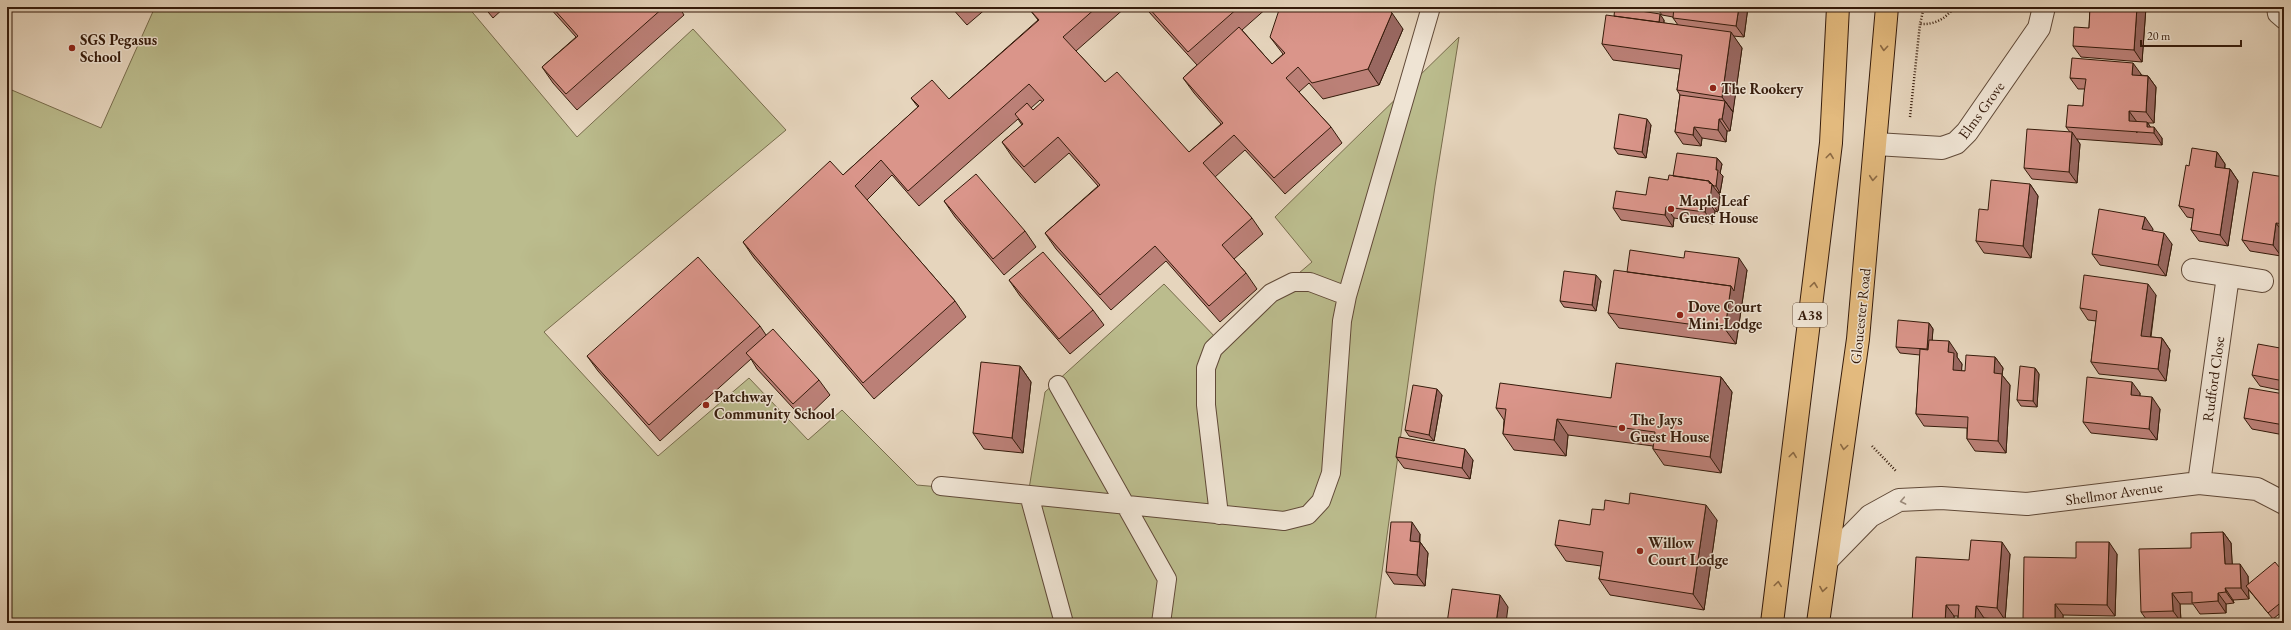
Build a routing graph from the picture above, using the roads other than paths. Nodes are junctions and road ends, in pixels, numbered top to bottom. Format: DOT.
graph roads {
  1 [pos="1431,7"];
  2 [pos="1838,7"];
  3 [pos="1887,7"];
  4 [pos="2044,7"];
  5 [pos="2276,7"];
  6 [pos="2284,20"];
  7 [pos="1876,144"];
  8 [pos="2193,270"];
  9 [pos="2228,276"];
  10 [pos="2262,281"];
  11 [pos="1347,296"];
  12 [pos="1058,385"];
  13 [pos="2198,483"];
  14 [pos="942,486"];
  15 [pos="1029,496"];
  16 [pos="2284,503"];
  17 [pos="1126,506"];
  18 [pos="1219,515"];
  19 [pos="1828,559"];
  20 [pos="1064,623"];
  21 [pos="1161,623"];
  22 [pos="1772,623"];
  23 [pos="1818,623"];
  1 -- 11 [label="lane"];
  22 -- 2 [label="main road, A38, one-way"];
  3 -- 7 [label="main road, Gloucester Road, one-way"];
  4 -- 7 [label="street, Elms Grove"];
  5 -- 6 [label="lane"];
  7 -- 19 [label="main road, Gloucester Road, one-way"];
  8 -- 9 [label="street"];
  9 -- 10 [label="street"];
  9 -- 13 [label="street, Rudford Close"];
  11 -- 18 [label="lane"];
  11 -- 18 [label="lane"];
  12 -- 17 [label="lane"];
  13 -- 16 [label="street, Shellmor Avenue"];
  13 -- 19 [label="street, Shellmor Avenue, one-way"];
  14 -- 15 [label="lane"];
  15 -- 17 [label="lane"];
  15 -- 20 [label="lane"];
  17 -- 18 [label="lane"];
  17 -- 21 [label="lane"];
  19 -- 23 [label="main road, Gloucester Road, one-way"];
}
